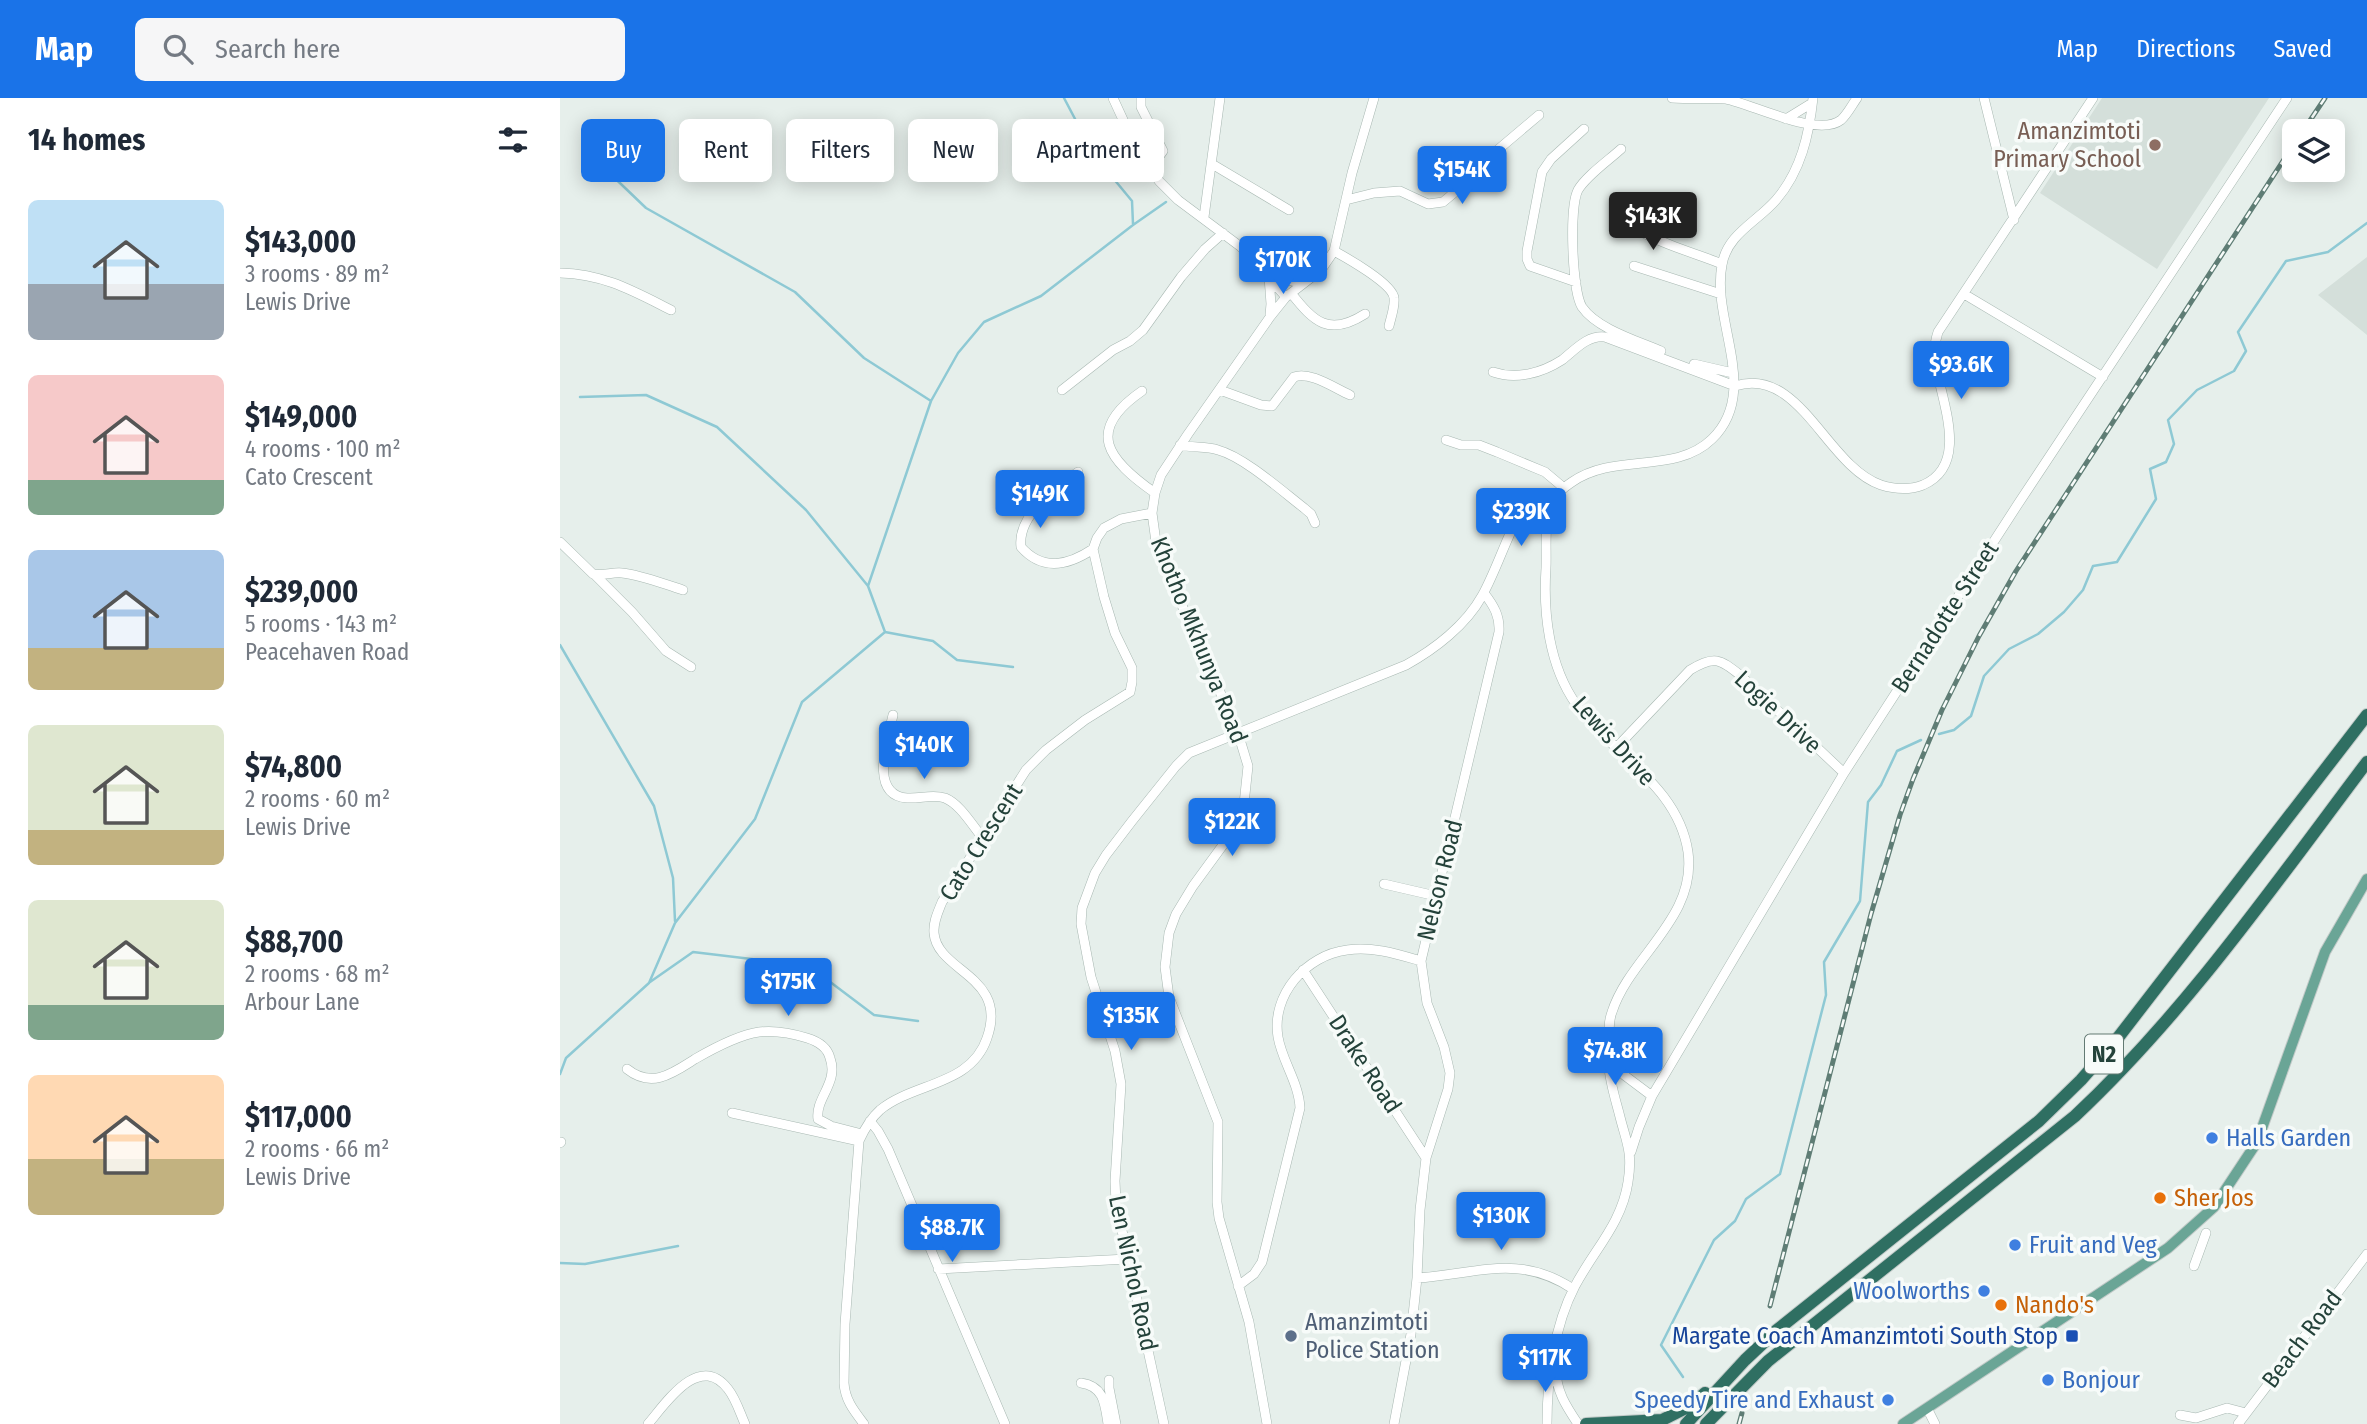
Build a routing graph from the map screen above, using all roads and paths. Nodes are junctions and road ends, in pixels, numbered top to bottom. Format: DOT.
graph roads {
  1 [pos="1112,98"];
  2 [pos="1141,98"];
  3 [pos="1220,98"];
  4 [pos="1374,98"];
  5 [pos="1672,98"];
  6 [pos="1857,98"];
  7 [pos="1984,98"];
  8 [pos="2094,98"];
  9 [pos="2287,98"];
  10 [pos="1813,101"];
  11 [pos="1539,115"];
  12 [pos="1786,118"];
  13 [pos="1123,119"];
  14 [pos="1147,119"];
  15 [pos="1810,124"];
  16 [pos="1584,129"];
  17 [pos="1620,149"];
  18 [pos="1212,164"];
  19 [pos="1159,182"];
  20 [pos="1346,200"];
  21 [pos="1625,206"];
  22 [pos="1289,210"];
  23 [pos="1204,218"];
  24 [pos="2014,220"];
  25 [pos="1223,233"];
  26 [pos="1334,251"];
  27 [pos="1722,264"];
  28 [pos="1634,266"];
  29 [pos="560,273"];
  30 [pos="1269,277"];
  31 [pos="1576,282"];
  32 [pos="1303,283"];
  33 [pos="1721,294"];
  34 [pos="1964,294"];
  35 [pos="1289,295"];
  36 [pos="671,310"];
  37 [pos="1365,314"];
  38 [pos="1270,317"];
  39 [pos="1389,326"];
  40 [pos="1493,372"];
  41 [pos="1733,373"];
  42 [pos="2103,377"];
  43 [pos="1735,386"];
  44 [pos="1062,390"];
  45 [pos="1220,390"];
  46 [pos="1142,391"];
  47 [pos="1350,395"];
  48 [pos="1446,440"];
  49 [pos="1180,445"];
  50 [pos="1078,472"];
  51 [pos="1564,488"];
  52 [pos="1155,493"];
  53 [pos="1554,498"];
  54 [pos="1152,513"];
  55 [pos="1315,523"];
  56 [pos="560,542"];
  57 [pos="1093,549"];
  58 [pos="593,574"];
  59 [pos="683,590"];
  60 [pos="1484,593"];
  61 [pos="691,667"];
  62 [pos="893,715"];
  63 [pos="2367,715"];
  64 [pos="1238,733"];
  65 [pos="1616,748"];
  66 [pos="2367,762"];
  67 [pos="1844,773"];
  68 [pos="982,837"];
  69 [pos="2367,879"];
  70 [pos="1384,884"];
  71 [pos="1436,896"];
  72 [pos="1421,961"];
  73 [pos="1303,971"];
  74 [pos="1610,1050"];
  75 [pos="627,1069"];
  76 [pos="1653,1097"];
  77 [pos="732,1113"];
  78 [pos="870,1121"];
  79 [pos="861,1138"];
  80 [pos="1631,1152"];
  81 [pos="1426,1158"];
  82 [pos="2206,1233"];
  83 [pos="2367,1254"];
  84 [pos="1127,1259"];
  85 [pos="2194,1265"];
  86 [pos="938,1269"];
  87 [pos="1418,1278"];
  88 [pos="1238,1286"];
  89 [pos="1573,1289"];
  90 [pos="1761,1344"];
  91 [pos="1555,1350"];
  92 [pos="1110,1380"];
  93 [pos="1082,1383"];
  94 [pos="1927,1408"];
  95 [pos="2246,1413"];
  96 [pos="2180,1415"];
  97 [pos="648,1424"];
  98 [pos="745,1424"];
  99 [pos="864,1424"];
  100 [pos="1005,1424"];
  101 [pos="1108,1424"];
  102 [pos="1115,1424"];
  103 [pos="1164,1424"];
  104 [pos="1267,1424"];
  105 [pos="1394,1424"];
  106 [pos="1547,1424"];
  107 [pos="1578,1424"];
  108 [pos="1586,1424"];
  109 [pos="1686,1424"];
  110 [pos="1706,1424"];
  111 [pos="1903,1424"];
  112 [pos="1935,1424"];
  113 [pos="2238,1424"];
  1 -- 13 [label="street"];
  2 -- 14 [label="street"];
  3 -- 18 [label="street"];
  4 -- 20 [label="street"];
  5 -- 12 [label="street"];
  6 -- 15 [label="street"];
  7 -- 24 [label="street"];
  8 -- 24 [label="street"];
  9 -- 42 [label="street, Bernadotte Street"];
  10 -- 12 [label="street"];
  10 -- 15 [label="street"];
  11 -- 20 [label="street"];
  12 -- 15 [label="street"];
  15 -- 27 [label="street"];
  16 -- 31 [label="street"];
  17 -- 31 [label="street"];
  18 -- 22 [label="street"];
  18 -- 23 [label="street"];
  19 -- 23 [label="street"];
  20 -- 26 [label="street"];
  21 -- 27 [label="street"];
  23 -- 25 [label="street"];
  24 -- 34 [label="street"];
  25 -- 30 [label="street"];
  25 -- 44 [label="street"];
  26 -- 32 [label="street, Khotho Mkhunya Road"];
  26 -- 39 [label="street"];
  27 -- 33 [label="street"];
  28 -- 33 [label="street"];
  29 -- 36 [label="street"];
  30 -- 32 [label="street"];
  30 -- 35 [label="street"];
  30 -- 38 [label="street"];
  31 -- 41 [label="street"];
  32 -- 35 [label="street, Khotho Mkhunya Road"];
  33 -- 41 [label="street"];
  34 -- 42 [label="street"];
  34 -- 43 [label="street"];
  35 -- 37 [label="street"];
  35 -- 38 [label="street, Khotho Mkhunya Road"];
  38 -- 45 [label="street, Khotho Mkhunya Road"];
  40 -- 43 [label="street"];
  41 -- 43 [label="street"];
  42 -- 67 [label="street, Bernadotte Street"];
  43 -- 51 [label="street"];
  45 -- 47 [label="street"];
  45 -- 49 [label="street, Khotho Mkhunya Road"];
  46 -- 52 [label="street"];
  48 -- 51 [label="street"];
  49 -- 52 [label="street, Khotho Mkhunya Road"];
  49 -- 55 [label="street"];
  50 -- 57 [label="street"];
  51 -- 53 [label="street"];
  52 -- 54 [label="street, Khotho Mkhunya Road"];
  53 -- 60 [label="street, Len Nichol Road"];
  53 -- 65 [label="street, Lewis Drive"];
  54 -- 57 [label="street"];
  54 -- 64 [label="street, Khotho Mkhunya Road"];
  56 -- 58 [label="street"];
  57 -- 68 [label="street, Cato Crescent"];
  58 -- 59 [label="street"];
  58 -- 61 [label="street"];
  60 -- 64 [label="street, Len Nichol Road"];
  60 -- 71 [label="street, Nelson Road"];
  62 -- 68 [label="street"];
  63 -- 90 [label="highway, N2"];
  64 -- 84 [label="street, Len Nichol Road"];
  64 -- 88 [label="street, Khotho Mkhunya Road"];
  65 -- 67 [label="street, Logie Drive"];
  65 -- 74 [label="street, Lewis Drive"];
  66 -- 110 [label="highway, N2"];
  67 -- 76 [label="street, Bernadotte Street"];
  68 -- 78 [label="street, Cato Crescent"];
  69 -- 94 [label="main road"];
  70 -- 71 [label="street"];
  71 -- 72 [label="street, Nelson Road"];
  72 -- 73 [label="street, Nelson Road"];
  72 -- 81 [label="street"];
  73 -- 81 [label="street, Drake Road"];
  73 -- 88 [label="street, Nelson Road"];
  74 -- 76 [label="street"];
  74 -- 80 [label="street, Lewis Drive"];
  75 -- 79 [label="street"];
  76 -- 80 [label="street, Bernadotte Street"];
  77 -- 79 [label="street"];
  78 -- 79 [label="street, Cato Crescent"];
  78 -- 86 [label="street"];
  79 -- 99 [label="street, Cato Crescent"];
  80 -- 89 [label="street, Lewis Drive"];
  81 -- 87 [label="street"];
  82 -- 85 [label="street"];
  83 -- 95 [label="street, Beach Road"];
  84 -- 86 [label="street"];
  84 -- 103 [label="street, Len Nichol Road"];
  86 -- 100 [label="street"];
  87 -- 89 [label="street"];
  87 -- 105 [label="street"];
  88 -- 104 [label="street, Khotho Mkhunya Road"];
  89 -- 91 [label="street, Lewis Drive"];
  90 -- 108 [label="highway"];
  90 -- 109 [label="highway, N2"];
  91 -- 106 [label="street, Lewis Drive"];
  91 -- 107 [label="street"];
  92 -- 102 [label="street"];
  93 -- 101 [label="street"];
  94 -- 111 [label="main road"];
  94 -- 112 [label="street"];
  95 -- 96 [label="street"];
  95 -- 113 [label="street, Beach Road"];
  97 -- 98 [label="street"];
}
